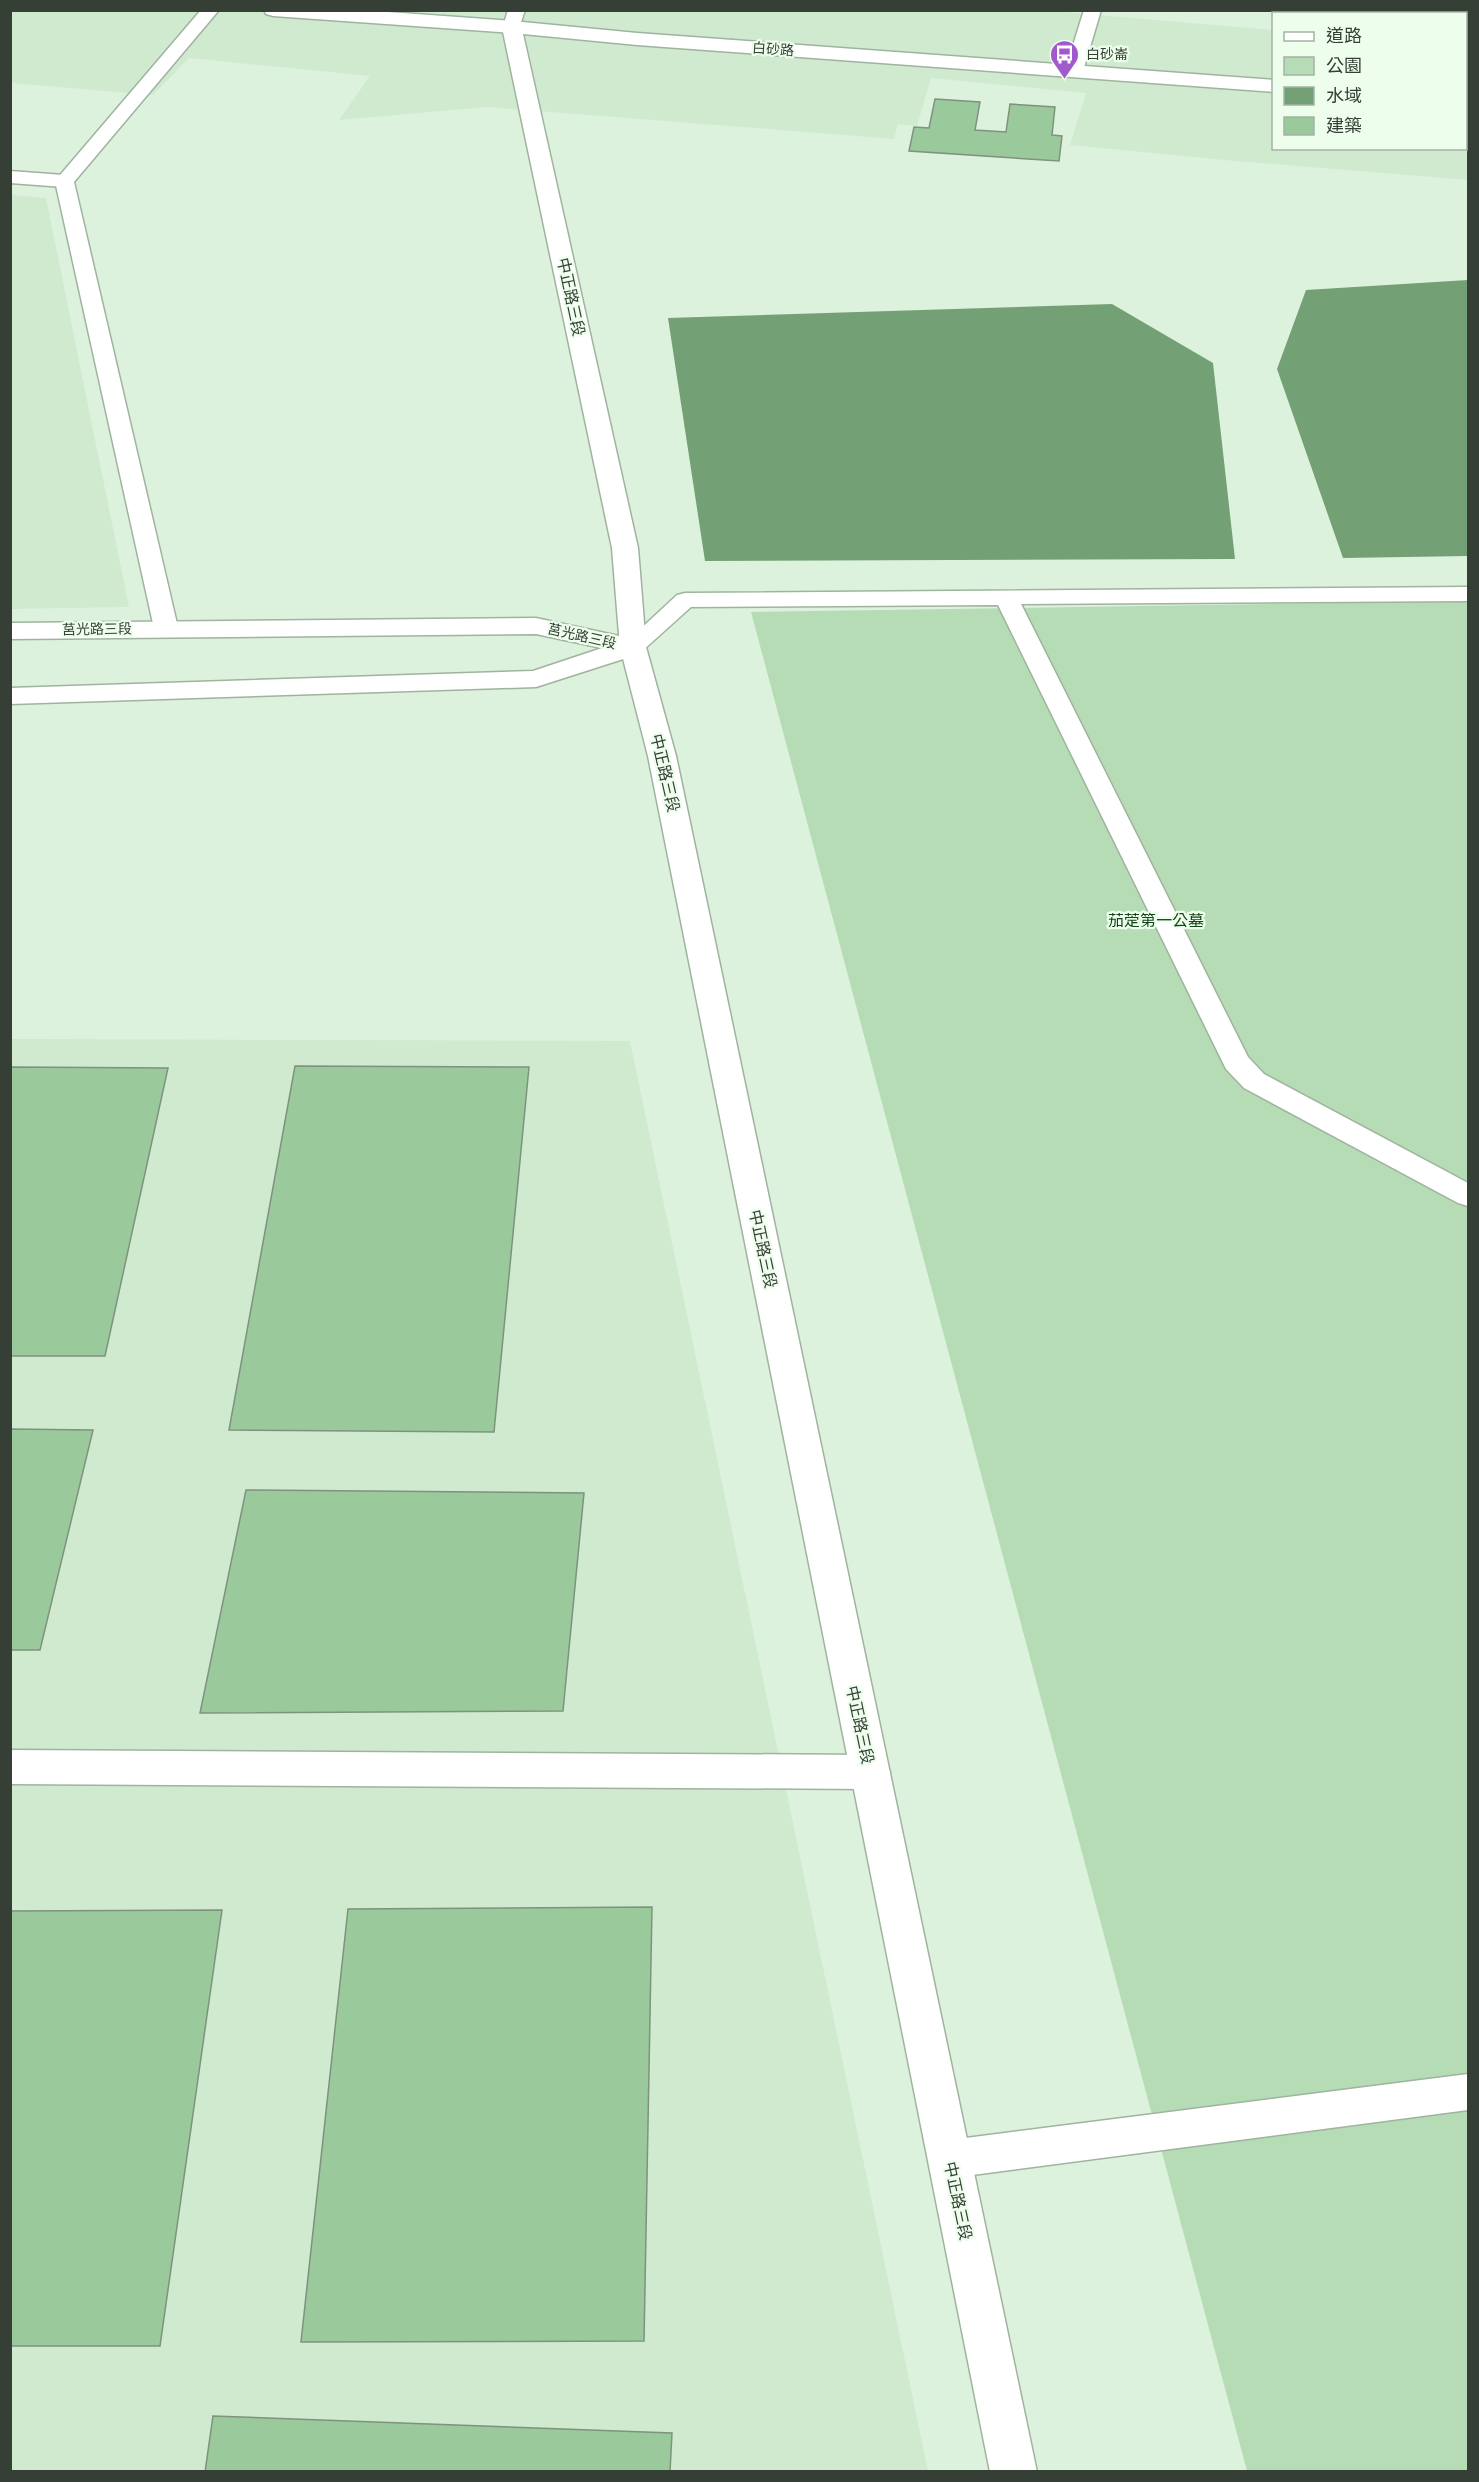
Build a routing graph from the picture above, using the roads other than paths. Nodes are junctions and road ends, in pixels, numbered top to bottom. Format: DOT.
graph roads {
  1 [pos="211,10"];
  2 [pos="273,10"];
  3 [pos="1093,10"];
  4 [pos="282,11"];
  5 [pos="514,19"];
  6 [pos="1074,71"];
  7 [pos="1272,86"];
  8 [pos="10,177"];
  9 [pos="64,181"];
  10 [pos="1468,594"];
  11 [pos="1006,598"];
  12 [pos="166,628"];
  13 [pos="10,631"];
  14 [pos="633,648"];
  15 [pos="10,696"];
  16 [pos="1468,1196"];
  17 [pos="10,1767"];
  18 [pos="870,1772"];
  19 [pos="1468,2092"];
  20 [pos="950,2160"];
  21 [pos="1014,2472"];
  1 -- 9 [label="lane"];
  2 -- 4 [label="main road, 白砂路"];
  3 -- 6 [label="lane"];
  4 -- 5 [label="main road, 白砂路"];
  5 -- 6 [label="main road, 白砂路"];
  5 -- 14 [label="main road, 中正路三段"];
  6 -- 7 [label="main road, 白砂路"];
  8 -- 9 [label="main road"];
  9 -- 12 [label="lane"];
  10 -- 11 [label="lane"];
  11 -- 14 [label="lane"];
  11 -- 16 [label="lane"];
  12 -- 13 [label="main road, 莒光路三段"];
  12 -- 14 [label="main road, 莒光路三段"];
  14 -- 15 [label="main road, 莒光路三段"];
  14 -- 18 [label="main road, 中正路三段"];
  17 -- 18 [label="main road"];
  18 -- 20 [label="main road, 中正路三段"];
  19 -- 20 [label="lane"];
  20 -- 21 [label="main road, 中正路三段"];
}
